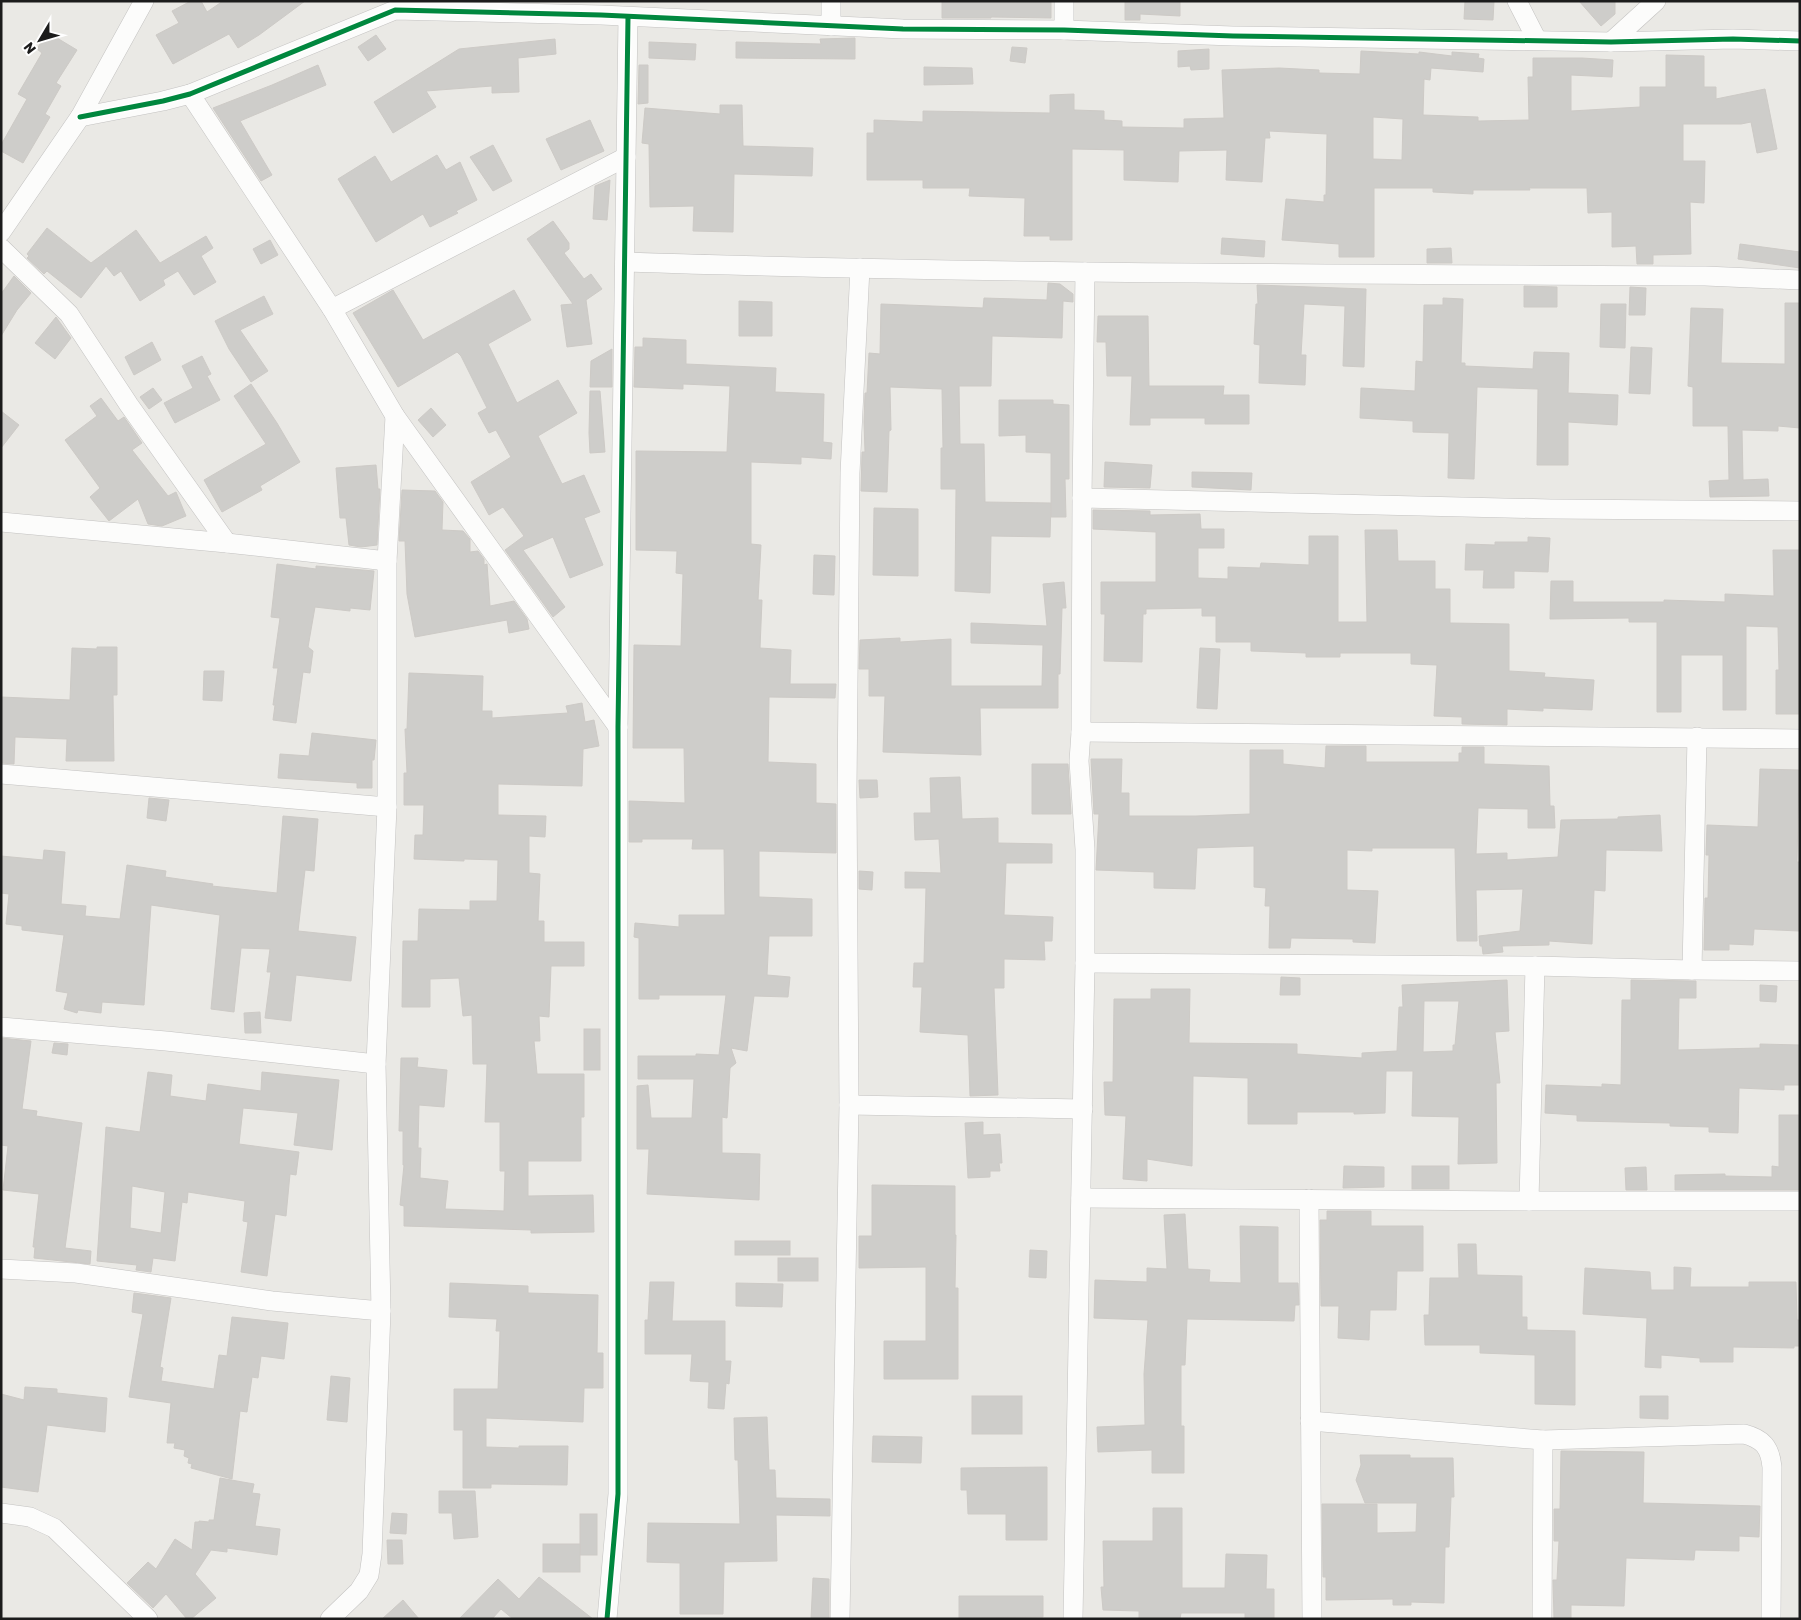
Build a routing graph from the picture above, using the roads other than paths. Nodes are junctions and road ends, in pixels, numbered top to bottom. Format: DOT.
graph roads {
  1 [pos="144,1"];
  2 [pos="831,1"];
  3 [pos="1064,1"];
  4 [pos="1517,1"];
  5 [pos="1656,1"];
  6 [pos="601,8"];
  7 [pos="628,16"];
  8 [pos="831,26"];
  9 [pos="1064,30"];
  10 [pos="1536,40"];
  11 [pos="1800,41"];
  12 [pos="1611,42"];
  13 [pos="190,94"];
  14 [pos="80,117"];
  15 [pos="626,157"];
  16 [pos="1,232"];
  17 [pos="1,248"];
  18 [pos="625,262"];
  19 [pos="860,268"];
  20 [pos="1086,272"];
  21 [pos="1800,280"];
  22 [pos="332,309"];
  23 [pos="395,416"];
  24 [pos="1082,498"];
  25 [pos="1800,511"];
  26 [pos="1,522"];
  27 [pos="227,543"];
  28 [pos="387,561"];
  29 [pos="618,727"];
  30 [pos="1081,732"];
  31 [pos="1697,737"];
  32 [pos="1800,739"];
  33 [pos="1,774"];
  34 [pos="387,807"];
  35 [pos="1085,963"];
  36 [pos="1535,966"];
  37 [pos="1692,970"];
  38 [pos="1800,971"];
  39 [pos="1,1026"];
  40 [pos="376,1064"];
  41 [pos="849,1105"];
  42 [pos="1082,1109"];
  43 [pos="1081,1198"];
  44 [pos="1309,1199"];
  45 [pos="1529,1201"];
  46 [pos="1800,1202"];
  47 [pos="1,1269"];
  48 [pos="381,1311"];
  49 [pos="1310,1421"];
  50 [pos="1543,1440"];
  51 [pos="1,1513"];
  52 [pos="148,1619"];
  53 [pos="330,1619"];
  54 [pos="607,1619"];
  55 [pos="840,1619"];
  56 [pos="1073,1619"];
  57 [pos="1312,1619"];
  58 [pos="1542,1619"];
  59 [pos="1771,1619"];
  1 -- 14 [label="street"];
  2 -- 8 [label="street"];
  3 -- 9 [label="street"];
  4 -- 10 [label="street"];
  5 -- 12 [label="street"];
  6 -- 7 [label="street"];
  6 -- 13 [label="street"];
  7 -- 8 [label="street"];
  7 -- 15 [label="street"];
  8 -- 9 [label="street"];
  9 -- 10 [label="street"];
  10 -- 12 [label="street"];
  11 -- 12 [label="street"];
  13 -- 14 [label="street"];
  13 -- 22 [label="street"];
  14 -- 16 [label="street"];
  15 -- 18 [label="street"];
  15 -- 22 [label="street"];
  17 -- 27 [label="street"];
  18 -- 19 [label="street"];
  18 -- 29 [label="street"];
  19 -- 20 [label="street"];
  19 -- 41 [label="street"];
  20 -- 21 [label="street"];
  20 -- 24 [label="street"];
  22 -- 23 [label="street"];
  23 -- 28 [label="street"];
  23 -- 29 [label="street"];
  24 -- 25 [label="street"];
  24 -- 30 [label="street"];
  26 -- 27 [label="street"];
  27 -- 28 [label="street"];
  28 -- 34 [label="street"];
  29 -- 54 [label="street"];
  30 -- 31 [label="street"];
  30 -- 35 [label="street"];
  31 -- 32 [label="street"];
  31 -- 37 [label="street"];
  33 -- 34 [label="street"];
  34 -- 40 [label="street"];
  35 -- 36 [label="street"];
  35 -- 42 [label="street"];
  36 -- 37 [label="street"];
  36 -- 45 [label="street"];
  37 -- 38 [label="street"];
  39 -- 40 [label="street"];
  40 -- 48 [label="street"];
  41 -- 42 [label="street"];
  41 -- 55 [label="street"];
  42 -- 43 [label="street"];
  43 -- 44 [label="street"];
  43 -- 56 [label="street"];
  44 -- 45 [label="street"];
  44 -- 49 [label="street"];
  45 -- 46 [label="street"];
  47 -- 48 [label="street"];
  48 -- 53 [label="street"];
  49 -- 50 [label="street"];
  49 -- 57 [label="street"];
  50 -- 58 [label="street"];
  50 -- 59 [label="street"];
  51 -- 52 [label="street"];
}
